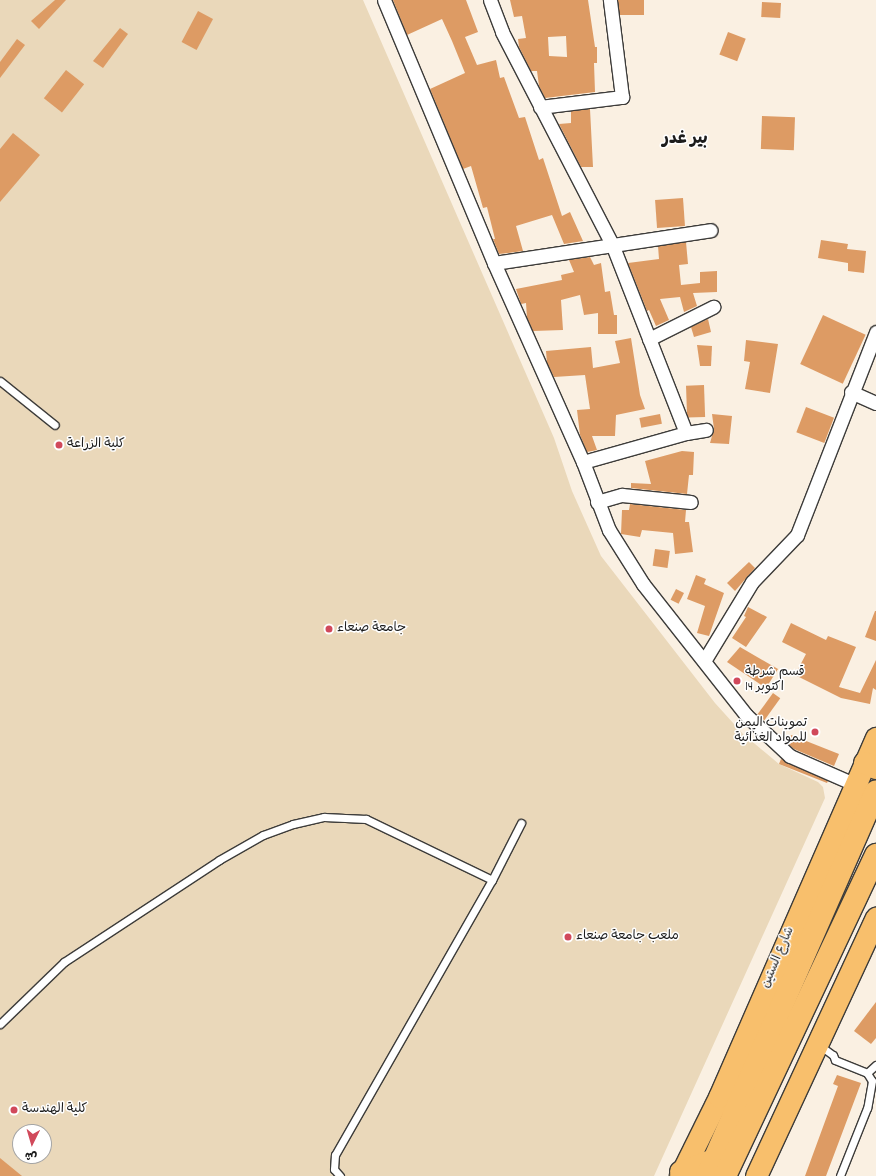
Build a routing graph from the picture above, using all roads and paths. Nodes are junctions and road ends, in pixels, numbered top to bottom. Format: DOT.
graph roads {
  1 [pos="384,0"];
  2 [pos="490,0"];
  3 [pos="610,0"];
  4 [pos="540,107"];
  5 [pos="711,230"];
  6 [pos="612,244"];
  7 [pos="494,263"];
  8 [pos="713,307"];
  9 [pos="876,332"];
  10 [pos="650,339"];
  11 [pos="0,381"];
  12 [pos="851,392"];
  13 [pos="876,403"];
  14 [pos="54,426"];
  15 [pos="706,430"];
  16 [pos="686,433"];
  17 [pos="583,462"];
  18 [pos="597,502"];
  19 [pos="691,502"];
  20 [pos="704,661"];
  21 [pos="876,738"];
  22 [pos="870,765"];
  23 [pos="854,784"];
  24 [pos="876,791"];
  25 [pos="521,823"];
  26 [pos="876,855"];
  27 [pos="492,880"];
  28 [pos="876,917"];
  29 [pos="871,943"];
  30 [pos="0,1024"];
  31 [pos="817,1044"];
  32 [pos="876,1065"];
  33 [pos="867,1073"];
  34 [pos="715,1170"];
  35 [pos="680,1174"];
  36 [pos="340,1176"];
  37 [pos="756,1176"];
  38 [pos="840,1176"];
  1 -- 7 [label="street"];
  2 -- 4 [label="street"];
  3 -- 4 [label="street"];
  4 -- 6 [label="street"];
  5 -- 6 [label="street"];
  6 -- 7 [label="street"];
  6 -- 10 [label="street"];
  7 -- 17 [label="street"];
  8 -- 10 [label="street"];
  9 -- 12 [label="street"];
  10 -- 16 [label="street"];
  11 -- 14 [label="lane"];
  12 -- 13 [label="street"];
  12 -- 20 [label="street"];
  15 -- 16 [label="street"];
  16 -- 17 [label="street"];
  17 -- 18 [label="street"];
  18 -- 19 [label="street"];
  18 -- 20 [label="street"];
  20 -- 23 [label="street"];
  21 -- 22 [label="main road, شارع الستين"];
  22 -- 23 [label="main road, شارع الستين"];
  23 -- 35 [label="main road, شارع الستين"];
  24 -- 34 [label="highway, شارع الستين"];
  25 -- 27 [label="lane"];
  26 -- 34 [label="highway"];
  27 -- 30 [label="lane"];
  27 -- 36 [label="lane"];
  28 -- 29 [label="main road"];
  29 -- 31 [label="main road"];
  31 -- 33 [label="lane"];
  31 -- 37 [label="main road"];
  32 -- 33 [label="lane"];
  33 -- 38 [label="lane"];
  34 -- 35 [label="highway"];
}
